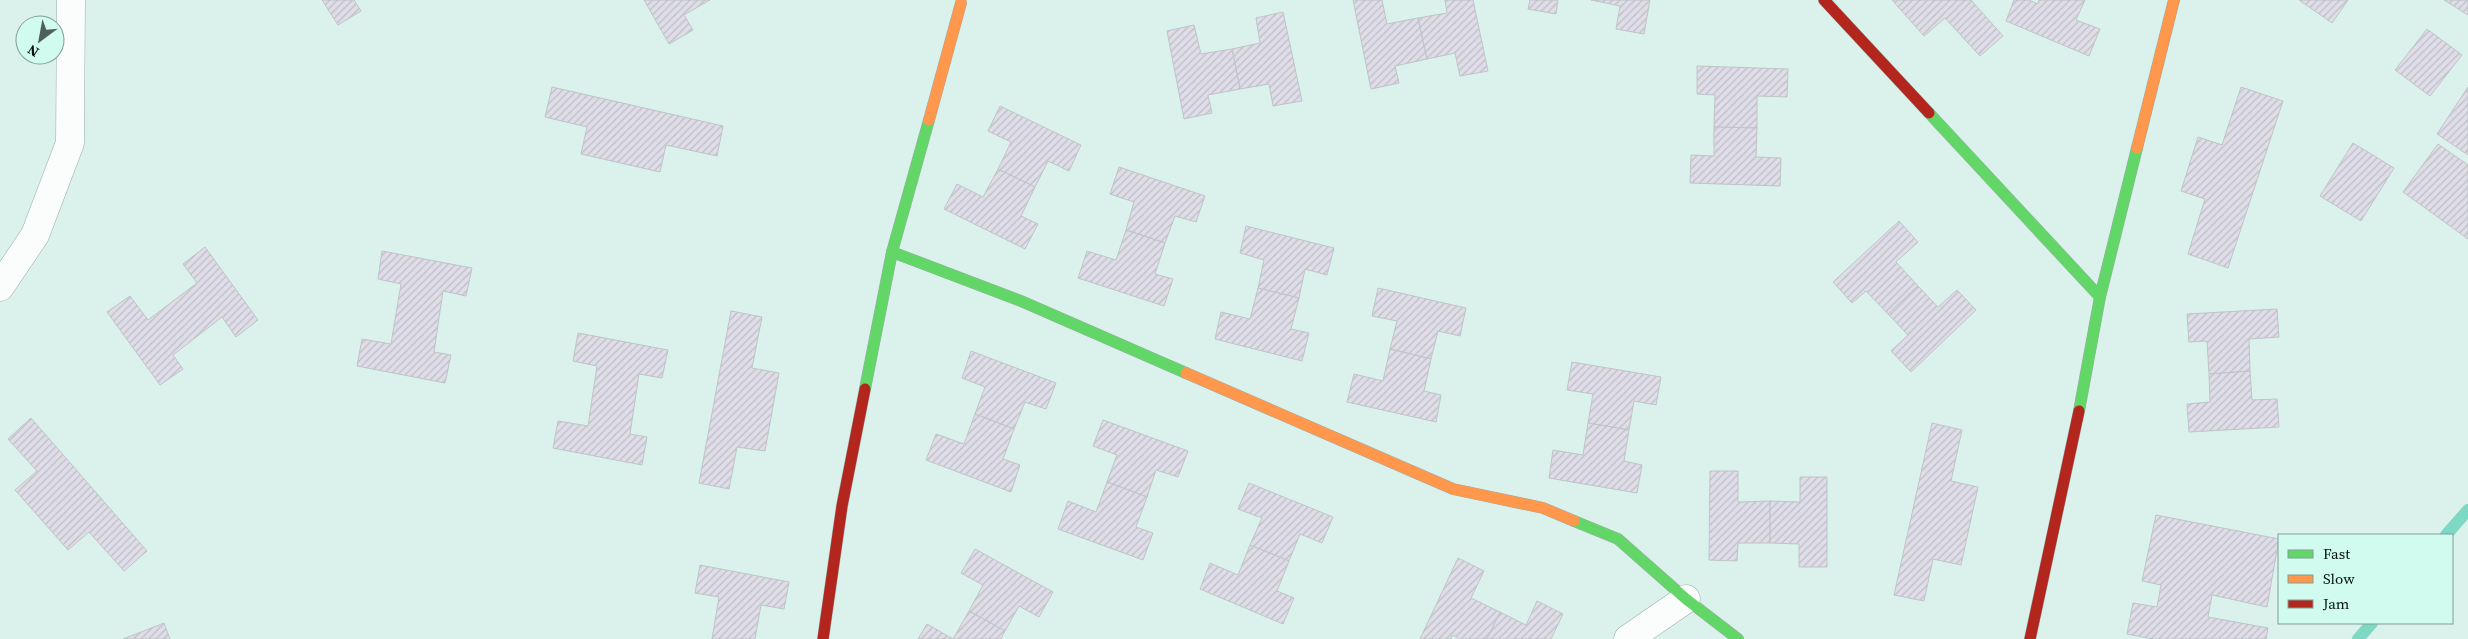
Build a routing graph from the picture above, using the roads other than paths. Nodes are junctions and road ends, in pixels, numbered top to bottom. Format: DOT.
graph roads {
  1 [pos="71,0"];
  2 [pos="1824,0"];
  3 [pos="2174,0"];
  4 [pos="964,1"];
  5 [pos="892,252"];
  6 [pos="0,287"];
  7 [pos="2100,297"];
  8 [pos="1686,599"];
  9 [pos="823,639"];
  10 [pos="1628,639"];
  11 [pos="1738,639"];
  12 [pos="2030,639"];
  1 -- 6 [label="street"];
  2 -- 7 [label="street"];
  3 -- 7 [label="street"];
  4 -- 5 [label="street"];
  5 -- 8 [label="street"];
  5 -- 9 [label="street"];
  7 -- 12 [label="street"];
  8 -- 10 [label="street"];
  8 -- 11 [label="street"];
}
